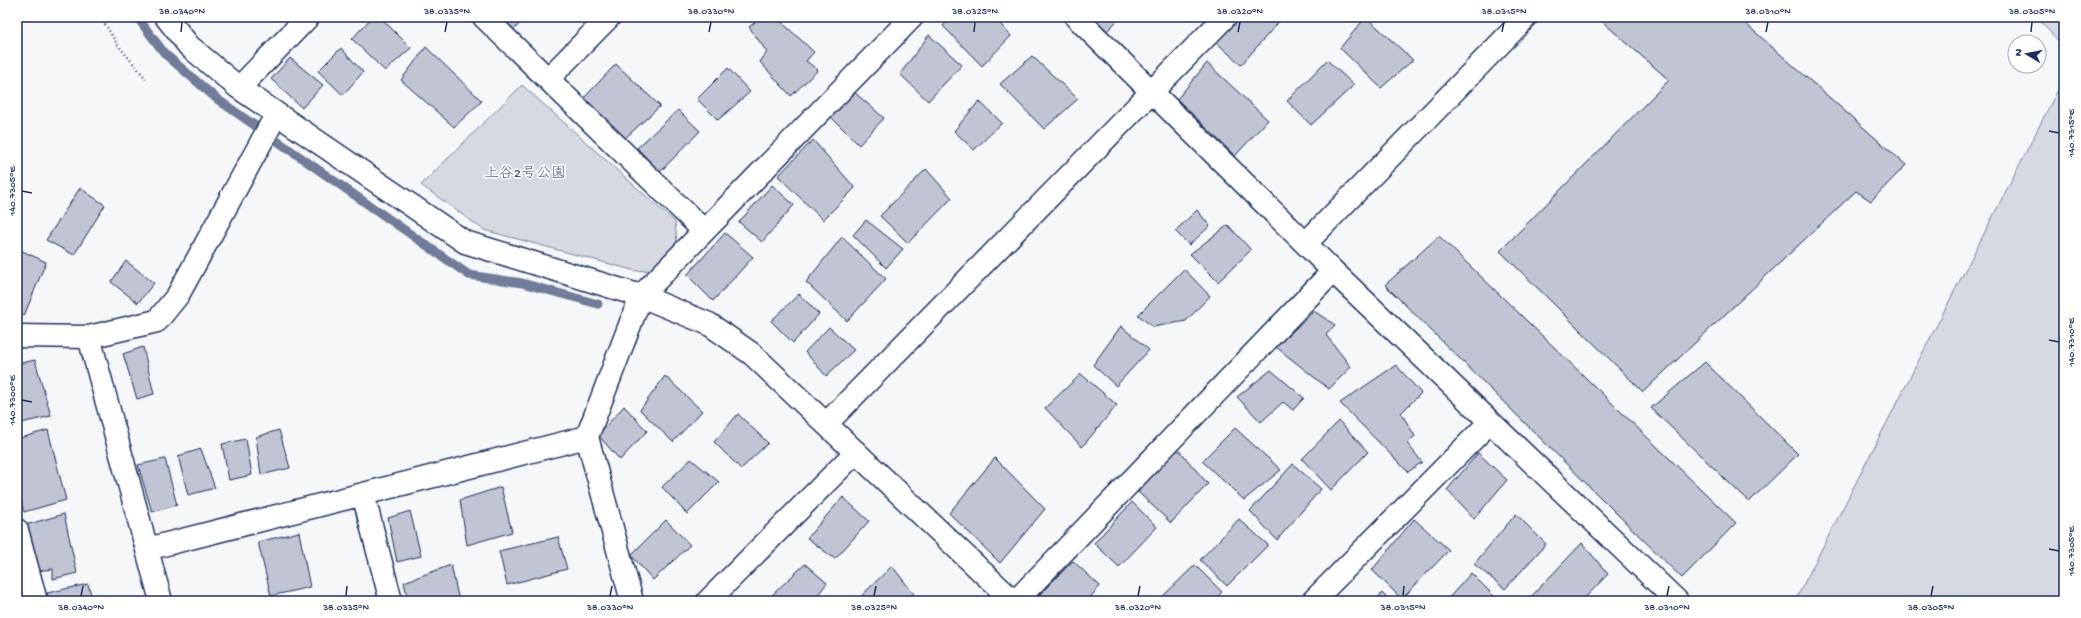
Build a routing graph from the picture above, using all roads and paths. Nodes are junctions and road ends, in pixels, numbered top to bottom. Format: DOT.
graph roads {
  1 [pos="102,17"];
  2 [pos="166,17"];
  3 [pos="308,17"];
  4 [pos="484,17"];
  5 [pos="609,17"];
  6 [pos="912,17"];
  7 [pos="1076,17"];
  8 [pos="1225,17"];
  9 [pos="1526,17"];
  10 [pos="548,79"];
  11 [pos="147,80"];
  12 [pos="238,88"];
  13 [pos="1152,91"];
  14 [pos="273,121"];
  15 [pos="703,230"];
  16 [pos="1306,243"];
  17 [pos="1333,271"];
  18 [pos="641,296"];
  19 [pos="17,336"];
  20 [pos="90,337"];
  21 [pos="1490,422"];
  22 [pos="826,424"];
  23 [pos="587,437"];
  24 [pos="856,452"];
  25 [pos="363,494"];
  26 [pos="17,530"];
  27 [pos="147,549"];
  28 [pos="36,601"];
  29 [pos="161,601"];
  30 [pos="391,601"];
  31 [pos="632,601"];
  32 [pos="708,601"];
  33 [pos="1013,601"];
  34 [pos="1016,601"];
  35 [pos="1313,601"];
  36 [pos="1677,601"];
  1 -- 11 [label="path"];
  2 -- 12 [label="street"];
  3 -- 12 [label="street"];
  4 -- 10 [label="street"];
  5 -- 10 [label="street"];
  6 -- 15 [label="street"];
  7 -- 13 [label="street"];
  8 -- 13 [label="street"];
  9 -- 16 [label="street"];
  10 -- 15 [label="street"];
  12 -- 14 [label="street"];
  13 -- 16 [label="street"];
  13 -- 22 [label="street"];
  14 -- 18 [label="street"];
  14 -- 20 [label="street"];
  15 -- 18 [label="street"];
  16 -- 17 [label="street"];
  17 -- 21 [label="street"];
  17 -- 34 [label="street"];
  18 -- 22 [label="street"];
  18 -- 23 [label="street"];
  19 -- 20 [label="street"];
  20 -- 27 [label="street"];
  21 -- 35 [label="street"];
  21 -- 36 [label="street"];
  22 -- 24 [label="street"];
  23 -- 25 [label="street"];
  23 -- 31 [label="street"];
  24 -- 32 [label="street"];
  24 -- 33 [label="street"];
  25 -- 27 [label="street"];
  25 -- 30 [label="street"];
  26 -- 28 [label="street"];
  27 -- 29 [label="street"];
}
